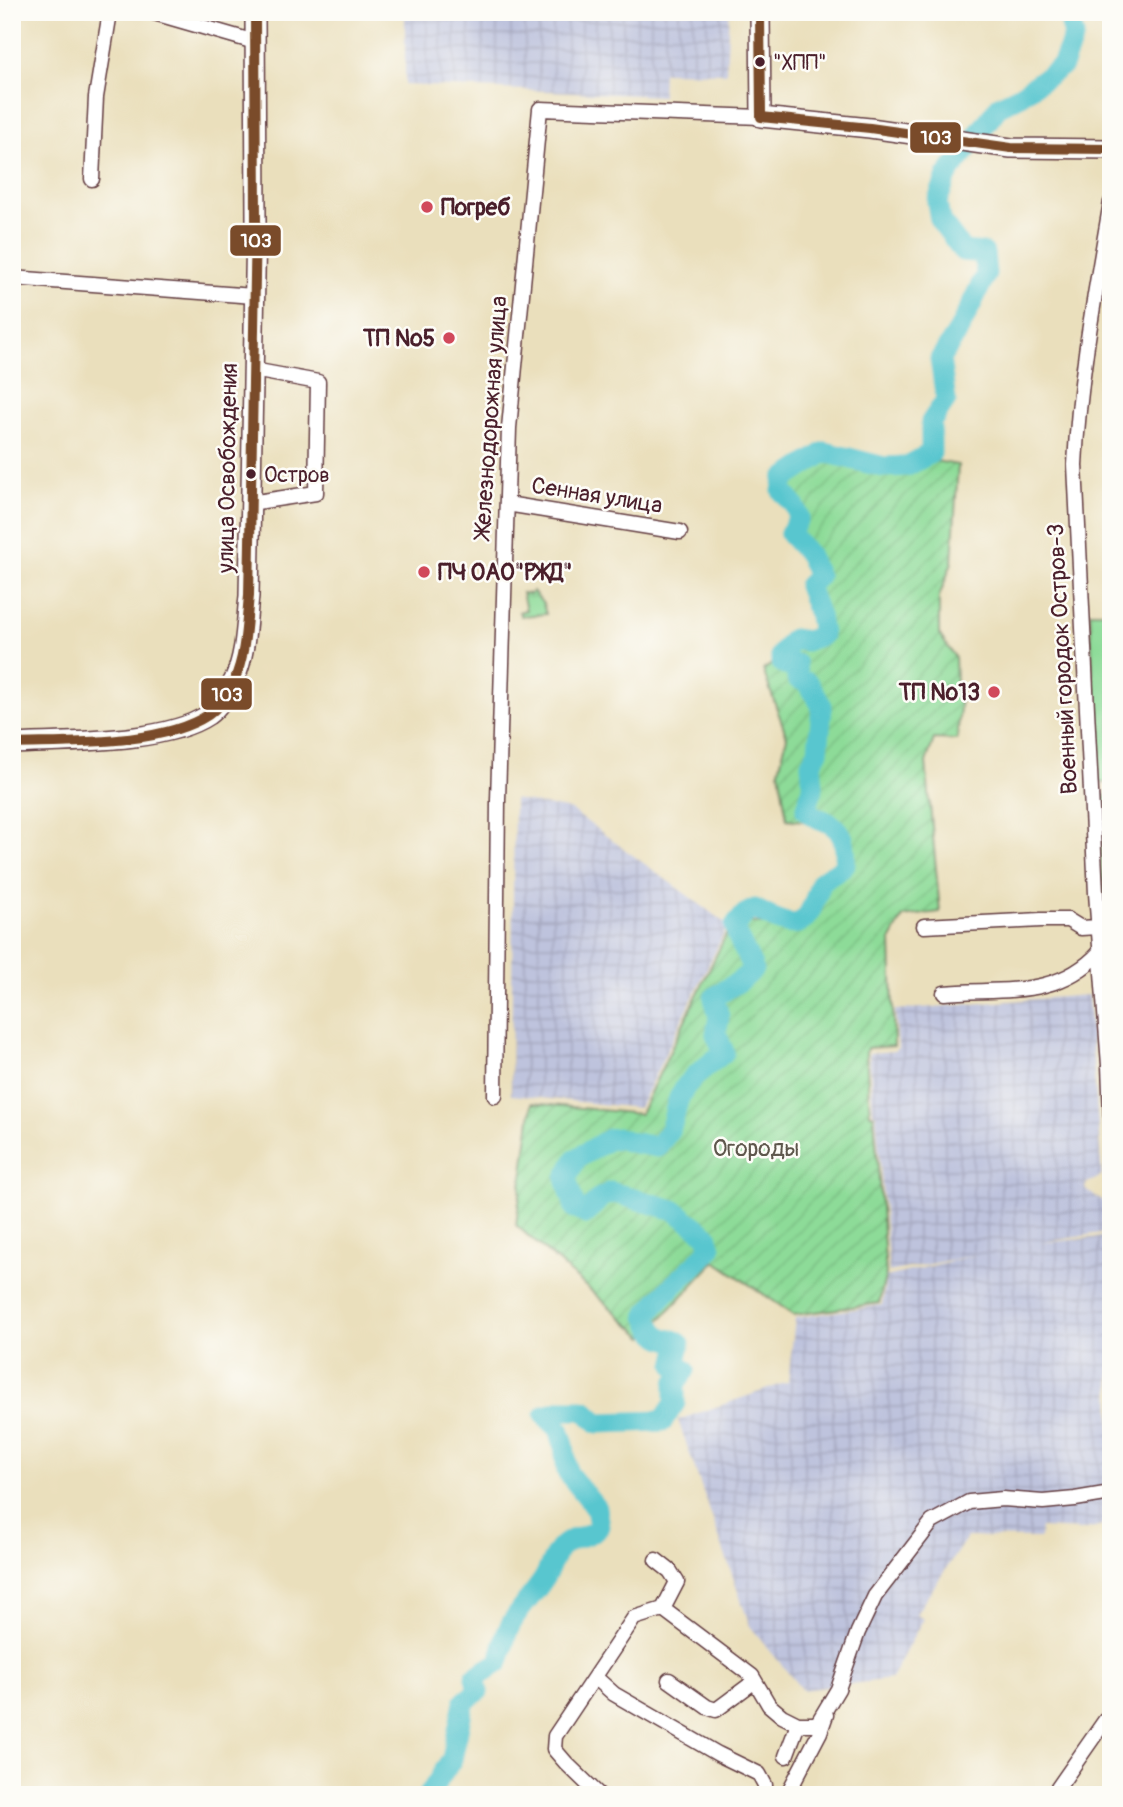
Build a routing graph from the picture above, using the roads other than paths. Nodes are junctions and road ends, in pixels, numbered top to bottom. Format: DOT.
graph roads {
  1 [pos="110,12"];
  2 [pos="151,12"];
  3 [pos="255,12"];
  4 [pos="760,12"];
  5 [pos="255,42"];
  6 [pos="761,117"];
  7 [pos="1111,149"];
  8 [pos="92,179"];
  9 [pos="1111,202"];
  10 [pos="12,278"];
  11 [pos="254,296"];
  12 [pos="253,370"];
  13 [pos="250,503"];
  14 [pos="507,504"];
  15 [pos="680,532"];
  16 [pos="12,744"];
  17 [pos="924,926"];
  18 [pos="1098,927"];
  19 [pos="1100,952"];
  20 [pos="1106,973"];
  21 [pos="944,993"];
  22 [pos="495,1096"];
  23 [pos="1111,1116"];
  24 [pos="1111,1493"];
  25 [pos="656,1560"];
  26 [pos="663,1609"];
  27 [pos="595,1677"];
  28 [pos="668,1680"];
  29 [pos="755,1681"];
  30 [pos="827,1710"];
  31 [pos="1111,1712"];
  32 [pos="797,1724"];
  33 [pos="786,1756"];
  34 [pos="760,1774"];
  35 [pos="788,1793"];
  36 [pos="599,1795"];
  37 [pos="765,1795"];
  38 [pos="1054,1795"];
  1 -- 8 [label="street"];
  2 -- 5 [label="street"];
  3 -- 5 [label="main road, улица Освобождения"];
  4 -- 6 [label="main road"];
  5 -- 11 [label="main road, улица Освобождения"];
  6 -- 7 [label="main road"];
  6 -- 14 [label="street, Железнодорожная улица"];
  9 -- 18 [label="street, Военный городок Остров-3"];
  10 -- 11 [label="street"];
  11 -- 12 [label="main road, улица Освобождения"];
  12 -- 13 [label="main road, улица Освобождения"];
  12 -- 13 [label="street"];
  13 -- 16 [label="main road, улица Освобождения"];
  14 -- 15 [label="street, Сенная улица"];
  14 -- 22 [label="street, Железнодорожная улица"];
  17 -- 18 [label="street"];
  18 -- 19 [label="street, Военный городок Остров-3"];
  19 -- 20 [label="street, Военный городок Остров-3"];
  19 -- 21 [label="street"];
  20 -- 23 [label="street, Военный городок Остров-3"];
  24 -- 30 [label="street"];
  25 -- 26 [label="street"];
  26 -- 27 [label="street"];
  26 -- 29 [label="street"];
  27 -- 34 [label="street"];
  27 -- 36 [label="street"];
  28 -- 29 [label="street"];
  29 -- 32 [label="street"];
  30 -- 32 [label="street"];
  30 -- 35 [label="street"];
  31 -- 38 [label="street"];
  32 -- 33 [label="street"];
  34 -- 35 [label="street"];
  34 -- 37 [label="street"];
}
